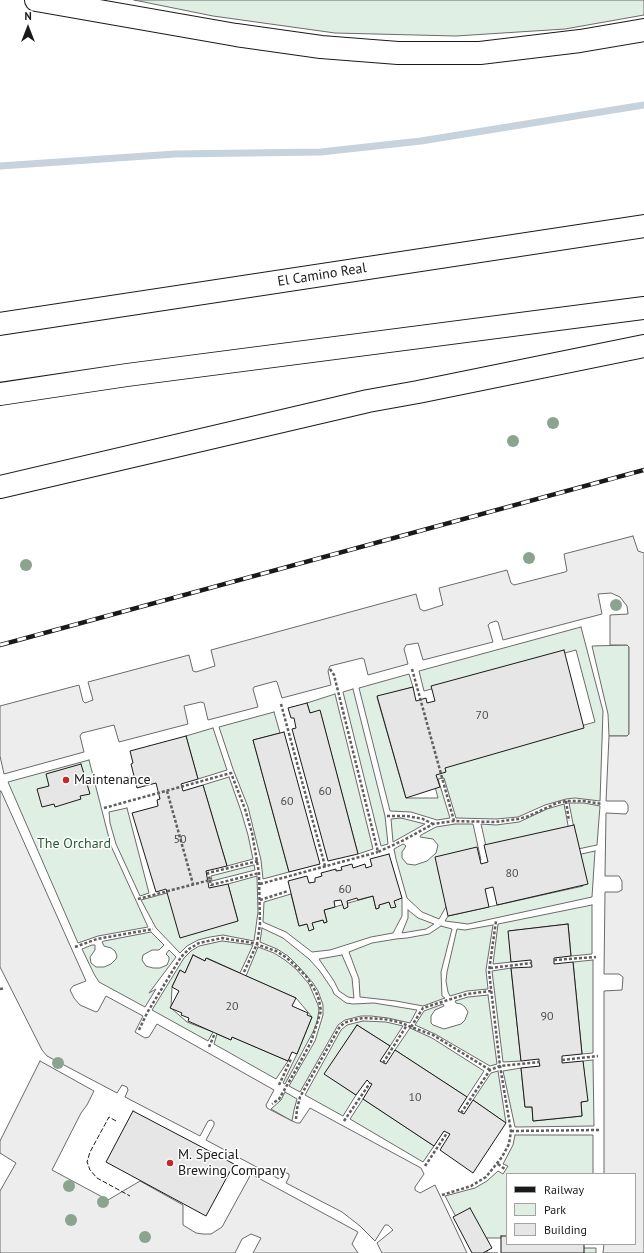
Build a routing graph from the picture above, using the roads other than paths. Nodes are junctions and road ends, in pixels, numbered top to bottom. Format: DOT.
graph roads {
  1 [pos="36,0"];
  2 [pos="644,30"];
  3 [pos="644,226"];
  4 [pos="644,308"];
  5 [pos="0,324"];
  6 [pos="644,346"];
  7 [pos="0,394"];
  8 [pos="0,487"];
  1 -- 2 [label="highway"];
  3 -- 5 [label="highway, El Camino Real"];
  4 -- 7 [label="highway"];
  6 -- 8 [label="highway"];
}
